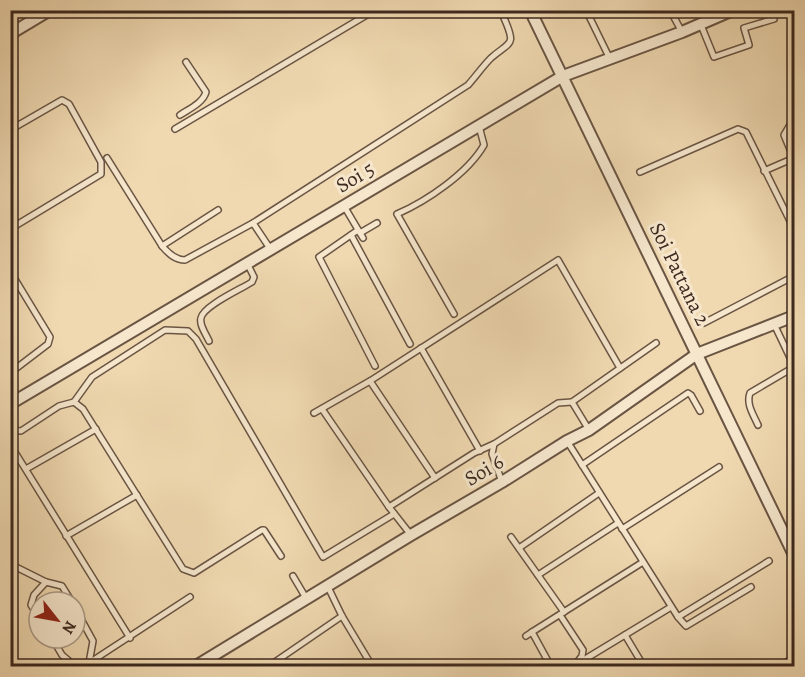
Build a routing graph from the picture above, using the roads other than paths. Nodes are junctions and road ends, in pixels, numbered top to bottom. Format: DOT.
graph roads {
  1 [pos="50,10"];
  2 [pos="375,10"];
  3 [pos="530,10"];
  4 [pos="586,10"];
  5 [pos="670,10"];
  6 [pos="727,12"];
  7 [pos="710,15"];
  8 [pos="504,18"];
  9 [pos="774,19"];
  10 [pos="701,25"];
  11 [pos="682,32"];
  12 [pos="10,34"];
  13 [pos="610,59"];
  14 [pos="186,62"];
  15 [pos="563,76"];
  16 [pos="180,115"];
  17 [pos="795,118"];
  18 [pos="479,126"];
  19 [pos="175,129"];
  20 [pos="10,130"];
  21 [pos="107,158"];
  22 [pos="794,159"];
  23 [pos="764,171"];
  24 [pos="640,172"];
  25 [pos="344,206"];
  26 [pos="218,210"];
  27 [pos="253,223"];
  28 [pos="377,223"];
  29 [pos="10,229"];
  30 [pos="795,229"];
  31 [pos="360,233"];
  32 [pos="351,235"];
  33 [pos="162,246"];
  34 [pos="271,250"];
  35 [pos="247,263"];
  36 [pos="10,271"];
  37 [pos="795,276"];
  38 [pos="454,314"];
  39 [pos="795,316"];
  40 [pos="704,323"];
  41 [pos="774,324"];
  42 [pos="209,341"];
  43 [pos="656,343"];
  44 [pos="410,344"];
  45 [pos="421,348"];
  46 [pos="697,354"];
  47 [pos="375,366"];
  48 [pos="795,366"];
  49 [pos="620,368"];
  50 [pos="10,373"];
  51 [pos="370,381"];
  52 [pos="74,402"];
  53 [pos="572,402"];
  54 [pos="10,404"];
  55 [pos="322,409"];
  56 [pos="700,411"];
  57 [pos="314,413"];
  58 [pos="758,424"];
  59 [pos="96,429"];
  60 [pos="10,430"];
  61 [pos="590,430"];
  62 [pos="567,441"];
  63 [pos="494,444"];
  64 [pos="13,449"];
  65 [pos="480,451"];
  66 [pos="582,465"];
  67 [pos="720,467"];
  68 [pos="26,469"];
  69 [pos="435,478"];
  70 [pos="502,483"];
  71 [pos="599,493"];
  72 [pos="137,495"];
  73 [pos="389,507"];
  74 [pos="394,514"];
  75 [pos="618,523"];
  76 [pos="622,529"];
  77 [pos="411,535"];
  78 [pos="66,536"];
  79 [pos="511,537"];
  80 [pos="519,548"];
  81 [pos="795,555"];
  82 [pos="281,556"];
  83 [pos="769,561"];
  84 [pos="10,562"];
  85 [pos="643,562"];
  86 [pos="538,575"];
  87 [pos="293,576"];
  88 [pos="46,582"];
  89 [pos="328,587"];
  90 [pos="751,587"];
  91 [pos="39,590"];
  92 [pos="64,590"];
  93 [pos="190,597"];
  94 [pos="307,600"];
  95 [pos="672,607"];
  96 [pos="562,613"];
  97 [pos="342,616"];
  98 [pos="678,617"];
  99 [pos="87,630"];
  100 [pos="532,632"];
  101 [pos="526,636"];
  102 [pos="625,636"];
  103 [pos="130,638"];
  104 [pos="59,650"];
  105 [pos="640,660"];
  106 [pos="795,661"];
  107 [pos="89,665"];
  108 [pos="203,665"];
  109 [pos="575,665"];
  110 [pos="75,666"];
  111 [pos="269,666"];
  112 [pos="372,666"];
  113 [pos="555,666"];
  114 [pos="786,666"];
  1 -- 12 [label="street"];
  2 -- 19 [label="lane"];
  3 -- 15 [label="street, Soi Pattana 2"];
  4 -- 13 [label="lane"];
  5 -- 11 [label="lane"];
  6 -- 7 [label="street, Soi 5"];
  7 -- 10 [label="street, Soi 5"];
  8 -- 27 [label="lane"];
  9 -- 10 [label="lane"];
  10 -- 11 [label="street, Soi 5"];
  11 -- 13 [label="street, Soi 5"];
  13 -- 15 [label="street, Soi 5"];
  14 -- 16 [label="lane"];
  15 -- 18 [label="street, Soi 5"];
  15 -- 46 [label="street, Soi Pattana 2"];
  17 -- 22 [label="lane"];
  18 -- 25 [label="street, Soi 5"];
  18 -- 38 [label="lane"];
  20 -- 29 [label="lane"];
  21 -- 33 [label="lane"];
  22 -- 23 [label="lane"];
  23 -- 24 [label="lane"];
  23 -- 30 [label="lane"];
  25 -- 31 [label="lane"];
  25 -- 34 [label="street, Soi 5"];
  26 -- 33 [label="lane"];
  27 -- 33 [label="lane"];
  27 -- 34 [label="lane"];
  28 -- 31 [label="lane"];
  31 -- 32 [label="lane"];
  32 -- 44 [label="lane"];
  32 -- 47 [label="lane"];
  34 -- 35 [label="street, Soi 5"];
  35 -- 42 [label="lane"];
  35 -- 54 [label="street, Soi 5"];
  36 -- 50 [label="lane"];
  37 -- 40 [label="lane"];
  39 -- 41 [label="street, Soi 6"];
  41 -- 46 [label="street, Soi 6"];
  41 -- 48 [label="lane"];
  43 -- 49 [label="lane"];
  45 -- 49 [label="lane"];
  45 -- 51 [label="lane"];
  45 -- 65 [label="lane"];
  46 -- 61 [label="street, Soi 6"];
  46 -- 81 [label="street, Soi Pattana 2"];
  48 -- 58 [label="lane"];
  49 -- 53 [label="lane"];
  51 -- 55 [label="lane"];
  51 -- 69 [label="lane"];
  52 -- 59 [label="lane"];
  52 -- 60 [label="lane"];
  52 -- 74 [label="lane"];
  53 -- 61 [label="lane"];
  53 -- 63 [label="lane"];
  55 -- 57 [label="lane"];
  55 -- 73 [label="lane"];
  56 -- 66 [label="lane"];
  59 -- 68 [label="lane"];
  59 -- 72 [label="lane"];
  61 -- 62 [label="street, Soi 6"];
  62 -- 66 [label="lane"];
  62 -- 70 [label="street, Soi 6"];
  63 -- 65 [label="lane"];
  63 -- 70 [label="lane"];
  64 -- 68 [label="lane"];
  65 -- 69 [label="lane"];
  66 -- 71 [label="lane"];
  67 -- 76 [label="lane"];
  68 -- 78 [label="lane"];
  69 -- 73 [label="lane"];
  70 -- 77 [label="street, Soi 6"];
  71 -- 75 [label="lane"];
  71 -- 80 [label="lane"];
  72 -- 78 [label="lane"];
  72 -- 82 [label="lane"];
  73 -- 74 [label="lane"];
  74 -- 77 [label="lane"];
  75 -- 76 [label="lane"];
  75 -- 86 [label="lane"];
  76 -- 85 [label="lane"];
  77 -- 89 [label="street, Soi 6"];
  78 -- 103 [label="lane"];
  79 -- 80 [label="lane"];
  80 -- 86 [label="lane"];
  83 -- 98 [label="lane"];
  84 -- 88 [label="lane"];
  85 -- 95 [label="lane"];
  85 -- 96 [label="lane"];
  86 -- 96 [label="lane"];
  87 -- 94 [label="lane"];
  88 -- 91 [label="lane"];
  88 -- 92 [label="lane"];
  89 -- 94 [label="street, Soi 6"];
  89 -- 97 [label="lane"];
  90 -- 98 [label="lane"];
  93 -- 103 [label="lane"];
  94 -- 108 [label="street, Soi 6"];
  95 -- 98 [label="lane"];
  95 -- 102 [label="lane"];
  96 -- 100 [label="lane"];
  96 -- 109 [label="lane"];
  97 -- 111 [label="lane"];
  97 -- 112 [label="lane"];
  99 -- 107 [label="lane"];
  100 -- 101 [label="lane"];
  100 -- 113 [label="lane"];
  102 -- 105 [label="lane"];
  102 -- 109 [label="lane"];
  103 -- 107 [label="lane"];
  104 -- 110 [label="lane"];
  106 -- 114 [label="street"];
}
